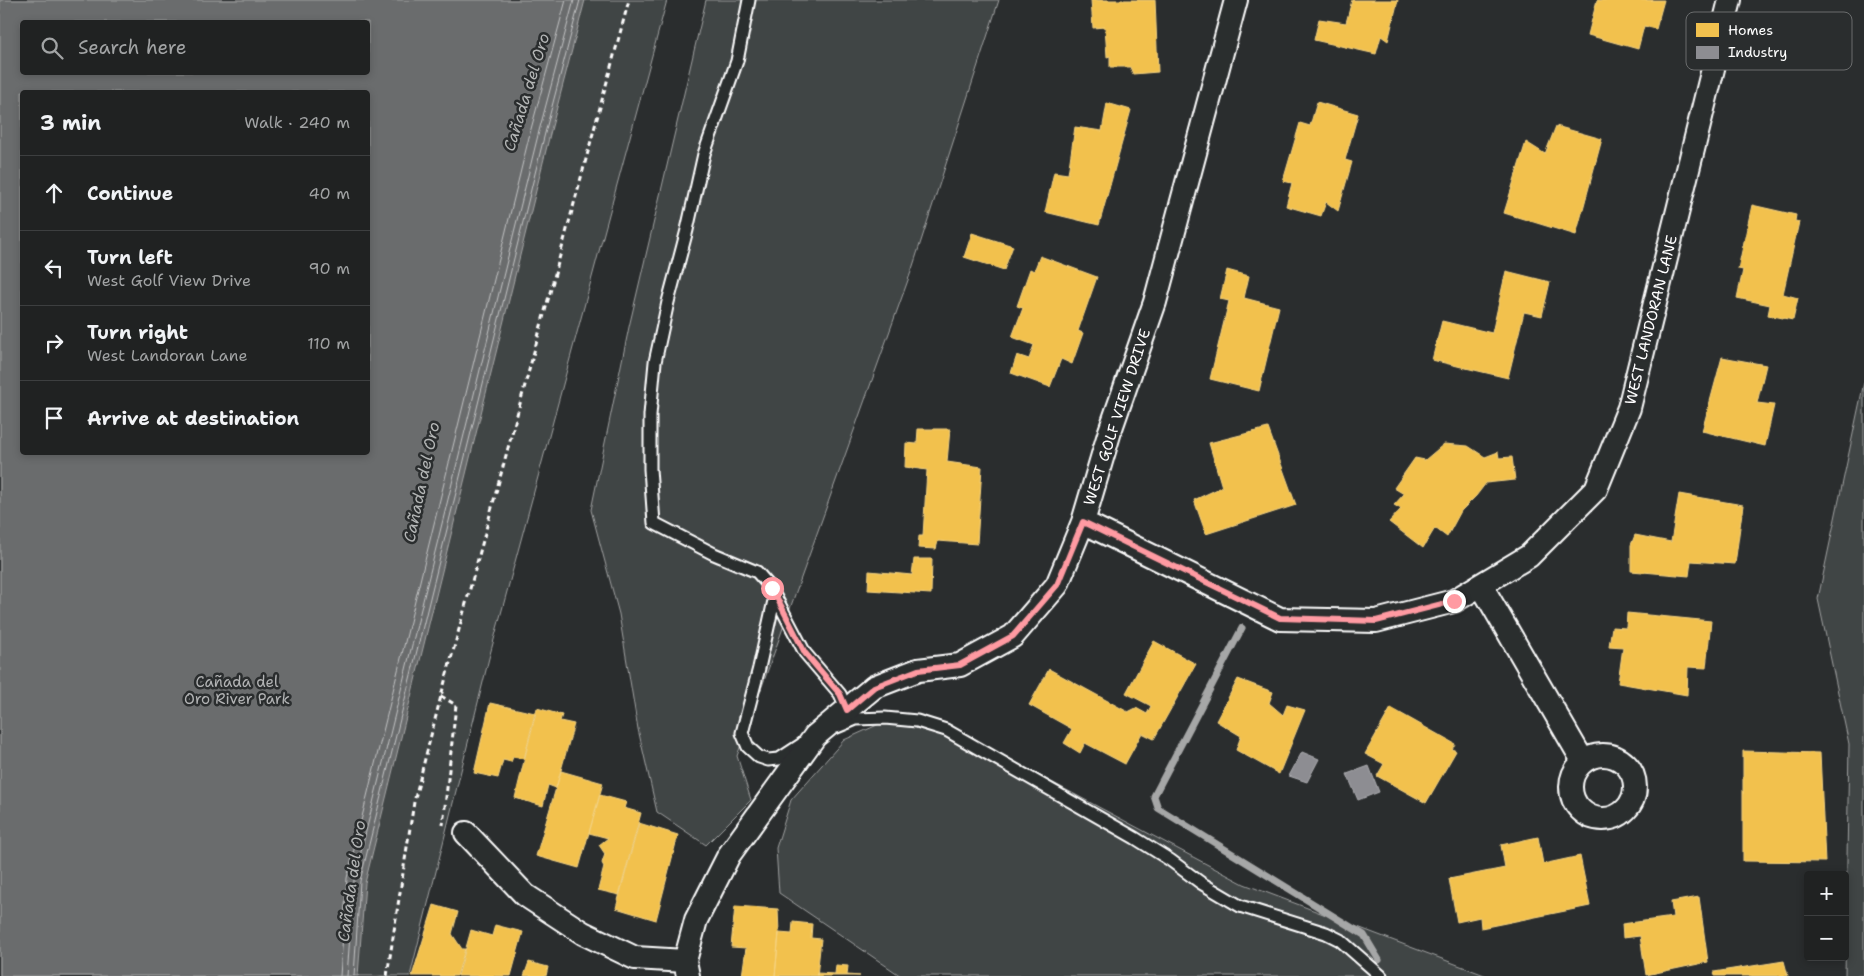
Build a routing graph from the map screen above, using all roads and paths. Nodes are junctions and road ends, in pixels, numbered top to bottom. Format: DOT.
graph roads {
  1 [pos="629,0"];
  2 [pos="749,0"];
  3 [pos="1236,0"];
  4 [pos="1713,70"];
  5 [pos="1083,522"];
  6 [pos="1481,585"];
  7 [pos="775,596"];
  8 [pos="441,696"];
  9 [pos="851,714"];
  10 [pos="815,736"];
  11 [pos="1583,761"];
  12 [pos="466,833"];
  13 [pos="687,968"];
  14 [pos="387,976"];
  15 [pos="1381,976"];
  1 -- 8 [label="path"];
  2 -- 7 [label="lane"];
  3 -- 5 [label="street, WEST GOLF VIEW DRIVE"];
  4 -- 6 [label="street, WEST LANDORAN LANE"];
  5 -- 6 [label="street, WEST LANDORAN LANE"];
  5 -- 9 [label="street, WEST GOLF VIEW DRIVE"];
  6 -- 11 [label="street"];
  7 -- 9 [label="lane"];
  7 -- 10 [label="lane"];
  8 -- 12 [label="path"];
  8 -- 14 [label="path"];
  9 -- 10 [label="street, WEST GOLF VIEW DRIVE"];
  9 -- 15 [label="lane"];
  10 -- 13 [label="street, WEST GOLF VIEW DRIVE"];
  12 -- 13 [label="street"];
}
